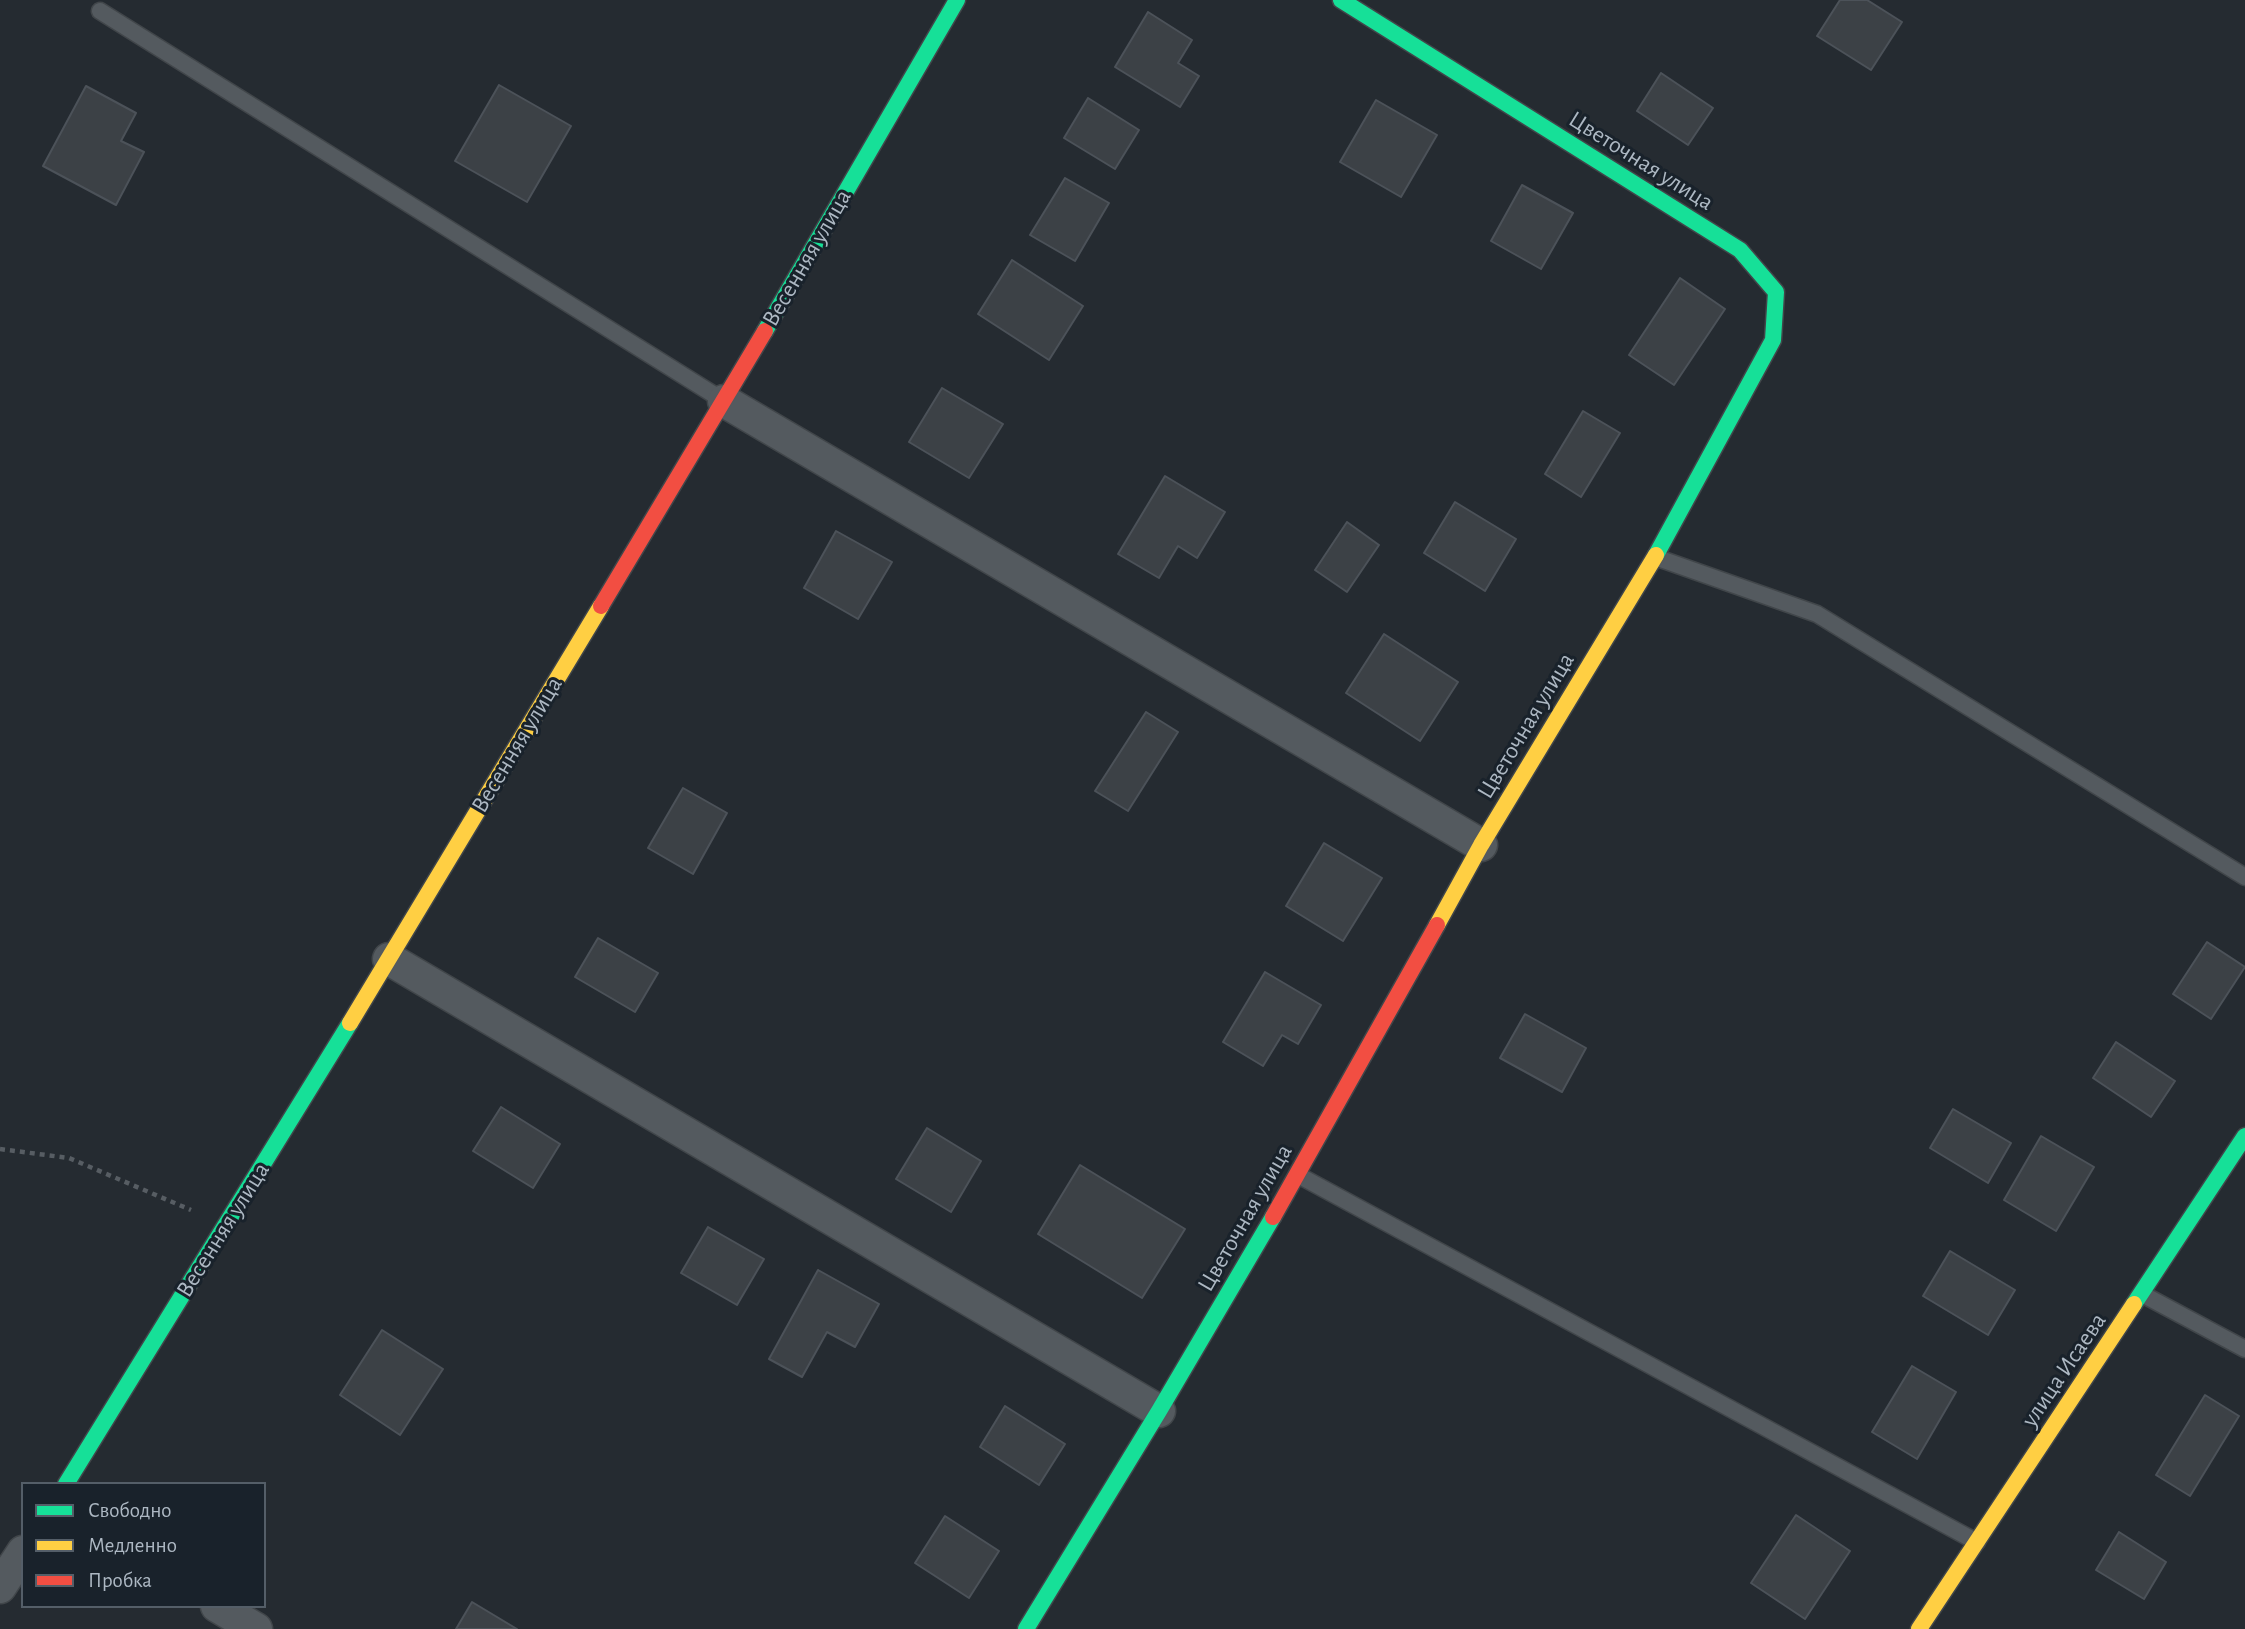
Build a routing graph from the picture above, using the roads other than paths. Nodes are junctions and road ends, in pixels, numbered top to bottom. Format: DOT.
graph roads {
  1 [pos="957,0"];
  2 [pos="1341,0"];
  3 [pos="100,11"];
  4 [pos="724,401"];
  5 [pos="1655,557"];
  6 [pos="1481,845"];
  7 [pos="2245,877"];
  8 [pos="389,959"];
  9 [pos="2245,1136"];
  10 [pos="1297,1175"];
  11 [pos="2142,1294"];
  12 [pos="2245,1349"];
  13 [pos="1159,1411"];
  14 [pos="67,1482"];
  15 [pos="1976,1542"];
  16 [pos="21,1555"];
  17 [pos="0,1587"];
  18 [pos="220,1608"];
  19 [pos="256,1629"];
  20 [pos="1026,1629"];
  21 [pos="1919,1629"];
  1 -- 4 [label="street, Весенняя улица"];
  2 -- 5 [label="street, Цветочная улица"];
  3 -- 4 [label="lane"];
  4 -- 6 [label="street"];
  4 -- 8 [label="street, Весенняя улица"];
  5 -- 6 [label="street, Цветочная улица"];
  5 -- 7 [label="lane"];
  6 -- 10 [label="street, Цветочная улица"];
  8 -- 13 [label="street"];
  8 -- 14 [label="street, Весенняя улица"];
  9 -- 11 [label="street, улица Исаева"];
  10 -- 13 [label="street, Цветочная улица"];
  10 -- 15 [label="lane"];
  11 -- 12 [label="lane"];
  11 -- 15 [label="street, улица Исаева"];
  13 -- 20 [label="street, Цветочная улица"];
  15 -- 21 [label="street, улица Исаева"];
  16 -- 17 [label="street"];
  18 -- 19 [label="street"];
}
